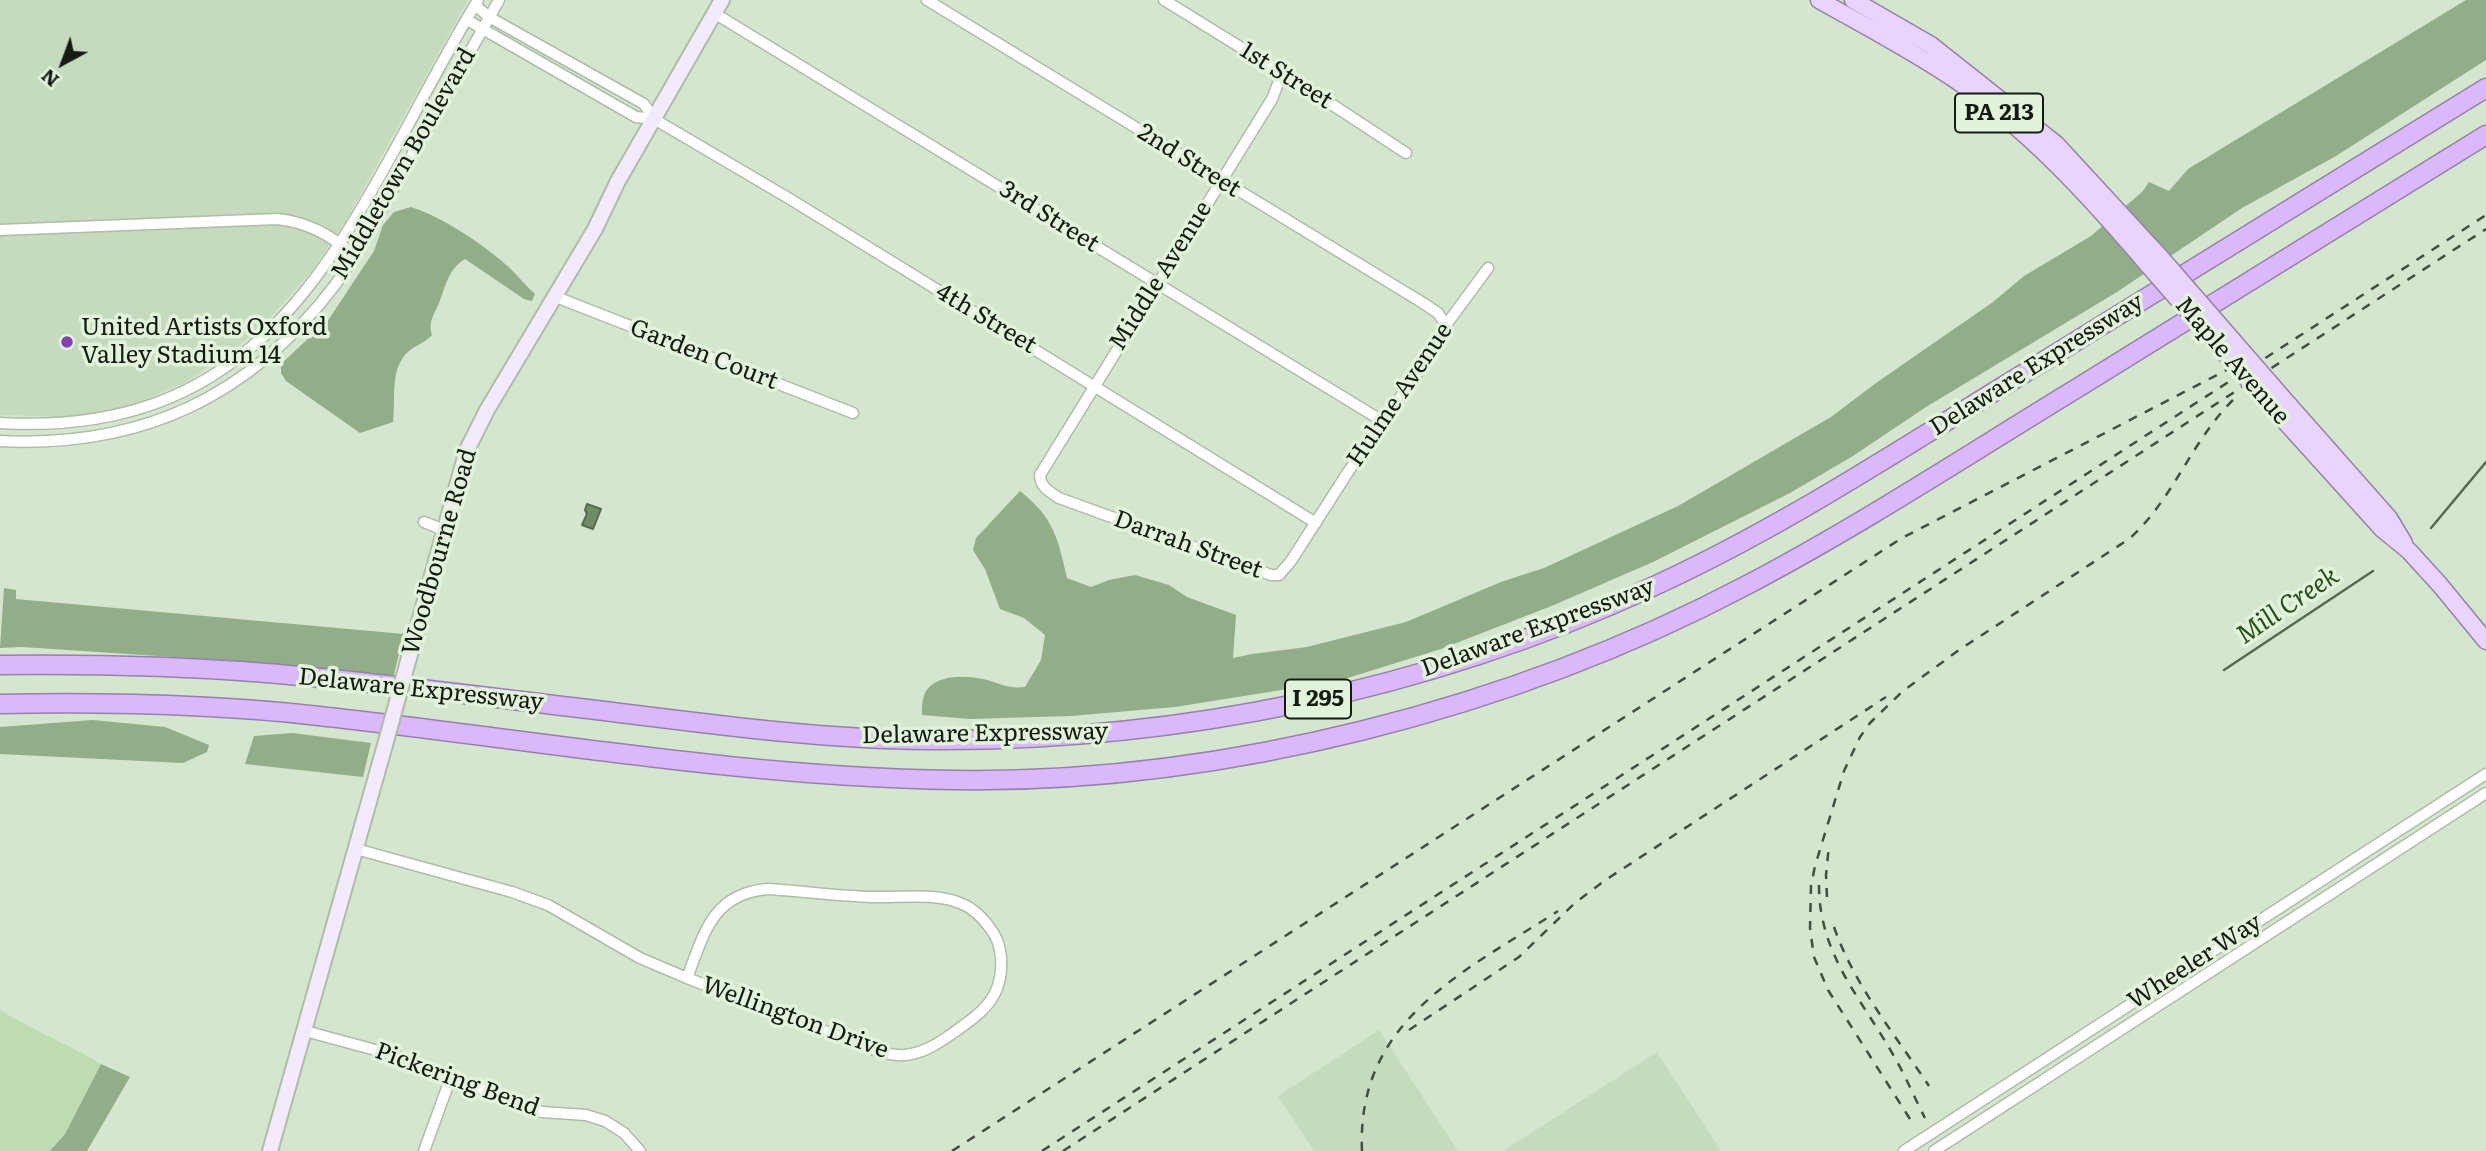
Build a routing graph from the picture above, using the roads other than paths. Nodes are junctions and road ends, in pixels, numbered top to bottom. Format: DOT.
graph roads {
  1 [pos="499,0"];
  2 [pos="722,0"];
  3 [pos="926,0"];
  4 [pos="1164,0"];
  5 [pos="1819,0"];
  6 [pos="1853,0"];
  7 [pos="476,3"];
  8 [pos="714,13"];
  9 [pos="489,17"];
  10 [pos="467,20"];
  11 [pos="483,30"];
  12 [pos="1275,70"];
  13 [pos="2486,88"];
  14 [pos="654,118"];
  15 [pos="2486,135"];
  16 [pos="1406,153"];
  17 [pos="1220,180"];
  18 [pos="0,230"];
  19 [pos="341,243"];
  20 [pos="354,256"];
  21 [pos="2155,262"];
  22 [pos="1488,268"];
  23 [pos="1156,284"];
  24 [pos="556,297"];
  25 [pos="1447,325"];
  26 [pos="1094,385"];
  27 [pos="853,413"];
  28 [pos="1384,422"];
  29 [pos="0,423"];
  30 [pos="0,441"];
  31 [pos="1041,483"];
  32 [pos="424,522"];
  33 [pos="1316,523"];
  34 [pos="444,530"];
  35 [pos="2486,641"];
  36 [pos="0,665"];
  37 [pos="0,704"];
  38 [pos="2486,774"];
  39 [pos="2486,793"];
  40 [pos="356,849"];
  41 [pos="687,978"];
  42 [pos="305,1031"];
  43 [pos="452,1077"];
  44 [pos="270,1151"];
  45 [pos="424,1151"];
  46 [pos="640,1151"];
  47 [pos="1904,1151"];
  48 [pos="1934,1151"];
  1 -- 9 [label="street, Middletown Boulevard"];
  2 -- 8 [label="main road, Woodbourne Road"];
  3 -- 17 [label="street, 2nd Street"];
  4 -- 12 [label="street, 1st Street"];
  5 -- 21 [label="main road, Maple Avenue / PA 213"];
  6 -- 21 [label="main road, Maple Avenue / PA 213"];
  7 -- 9 [label="street, 4th Street"];
  7 -- 10 [label="street, Middletown Boulevard"];
  8 -- 14 [label="main road, Woodbourne Road"];
  8 -- 23 [label="street, 3rd Street"];
  9 -- 11 [label="street, Middletown Boulevard"];
  9 -- 14 [label="street, 4th Street"];
  10 -- 11 [label="street, 4th Street"];
  10 -- 19 [label="street, Middletown Boulevard"];
  11 -- 14 [label="street, 4th Street"];
  11 -- 20 [label="street, Middletown Boulevard"];
  12 -- 16 [label="street, 1st Street"];
  12 -- 17 [label="street, Middle Avenue"];
  13 -- 36 [label="highway, Delaware Expressway / I 295"];
  14 -- 24 [label="main road, Woodbourne Road"];
  14 -- 26 [label="street, 4th Street"];
  15 -- 37 [label="highway, Delaware Expressway / I 295"];
  17 -- 23 [label="street, Middle Avenue"];
  17 -- 25 [label="street, 2nd Street"];
  18 -- 19 [label="street"];
  19 -- 20 [label="street"];
  19 -- 29 [label="street, Middletown Boulevard"];
  20 -- 30 [label="street, Middletown Boulevard"];
  21 -- 35 [label="main road, Maple Avenue / PA 213, bridge"];
  22 -- 25 [label="street, Hulme Avenue"];
  23 -- 26 [label="street, Middle Avenue"];
  23 -- 28 [label="street, 3rd Street"];
  24 -- 27 [label="street, Garden Court"];
  24 -- 34 [label="main road, Woodbourne Road"];
  25 -- 28 [label="street, Hulme Avenue"];
  26 -- 31 [label="street, Middle Avenue"];
  26 -- 33 [label="street, 4th Street"];
  28 -- 33 [label="street, Hulme Avenue"];
  31 -- 33 [label="street, Darrah Street"];
  32 -- 34 [label="street"];
  34 -- 40 [label="main road, Woodbourne Road, bridge"];
  38 -- 47 [label="street, Wheeler Way"];
  39 -- 48 [label="street, Wheeler Way"];
  40 -- 41 [label="street, Wellington Drive"];
  40 -- 42 [label="main road, Woodbourne Road"];
  41 -- 41 [label="street, Wellington Drive"];
  42 -- 43 [label="street, Pickering Bend"];
  42 -- 44 [label="main road, Woodbourne Road"];
  43 -- 45 [label="street"];
  43 -- 46 [label="street, Pickering Bend"];
}
